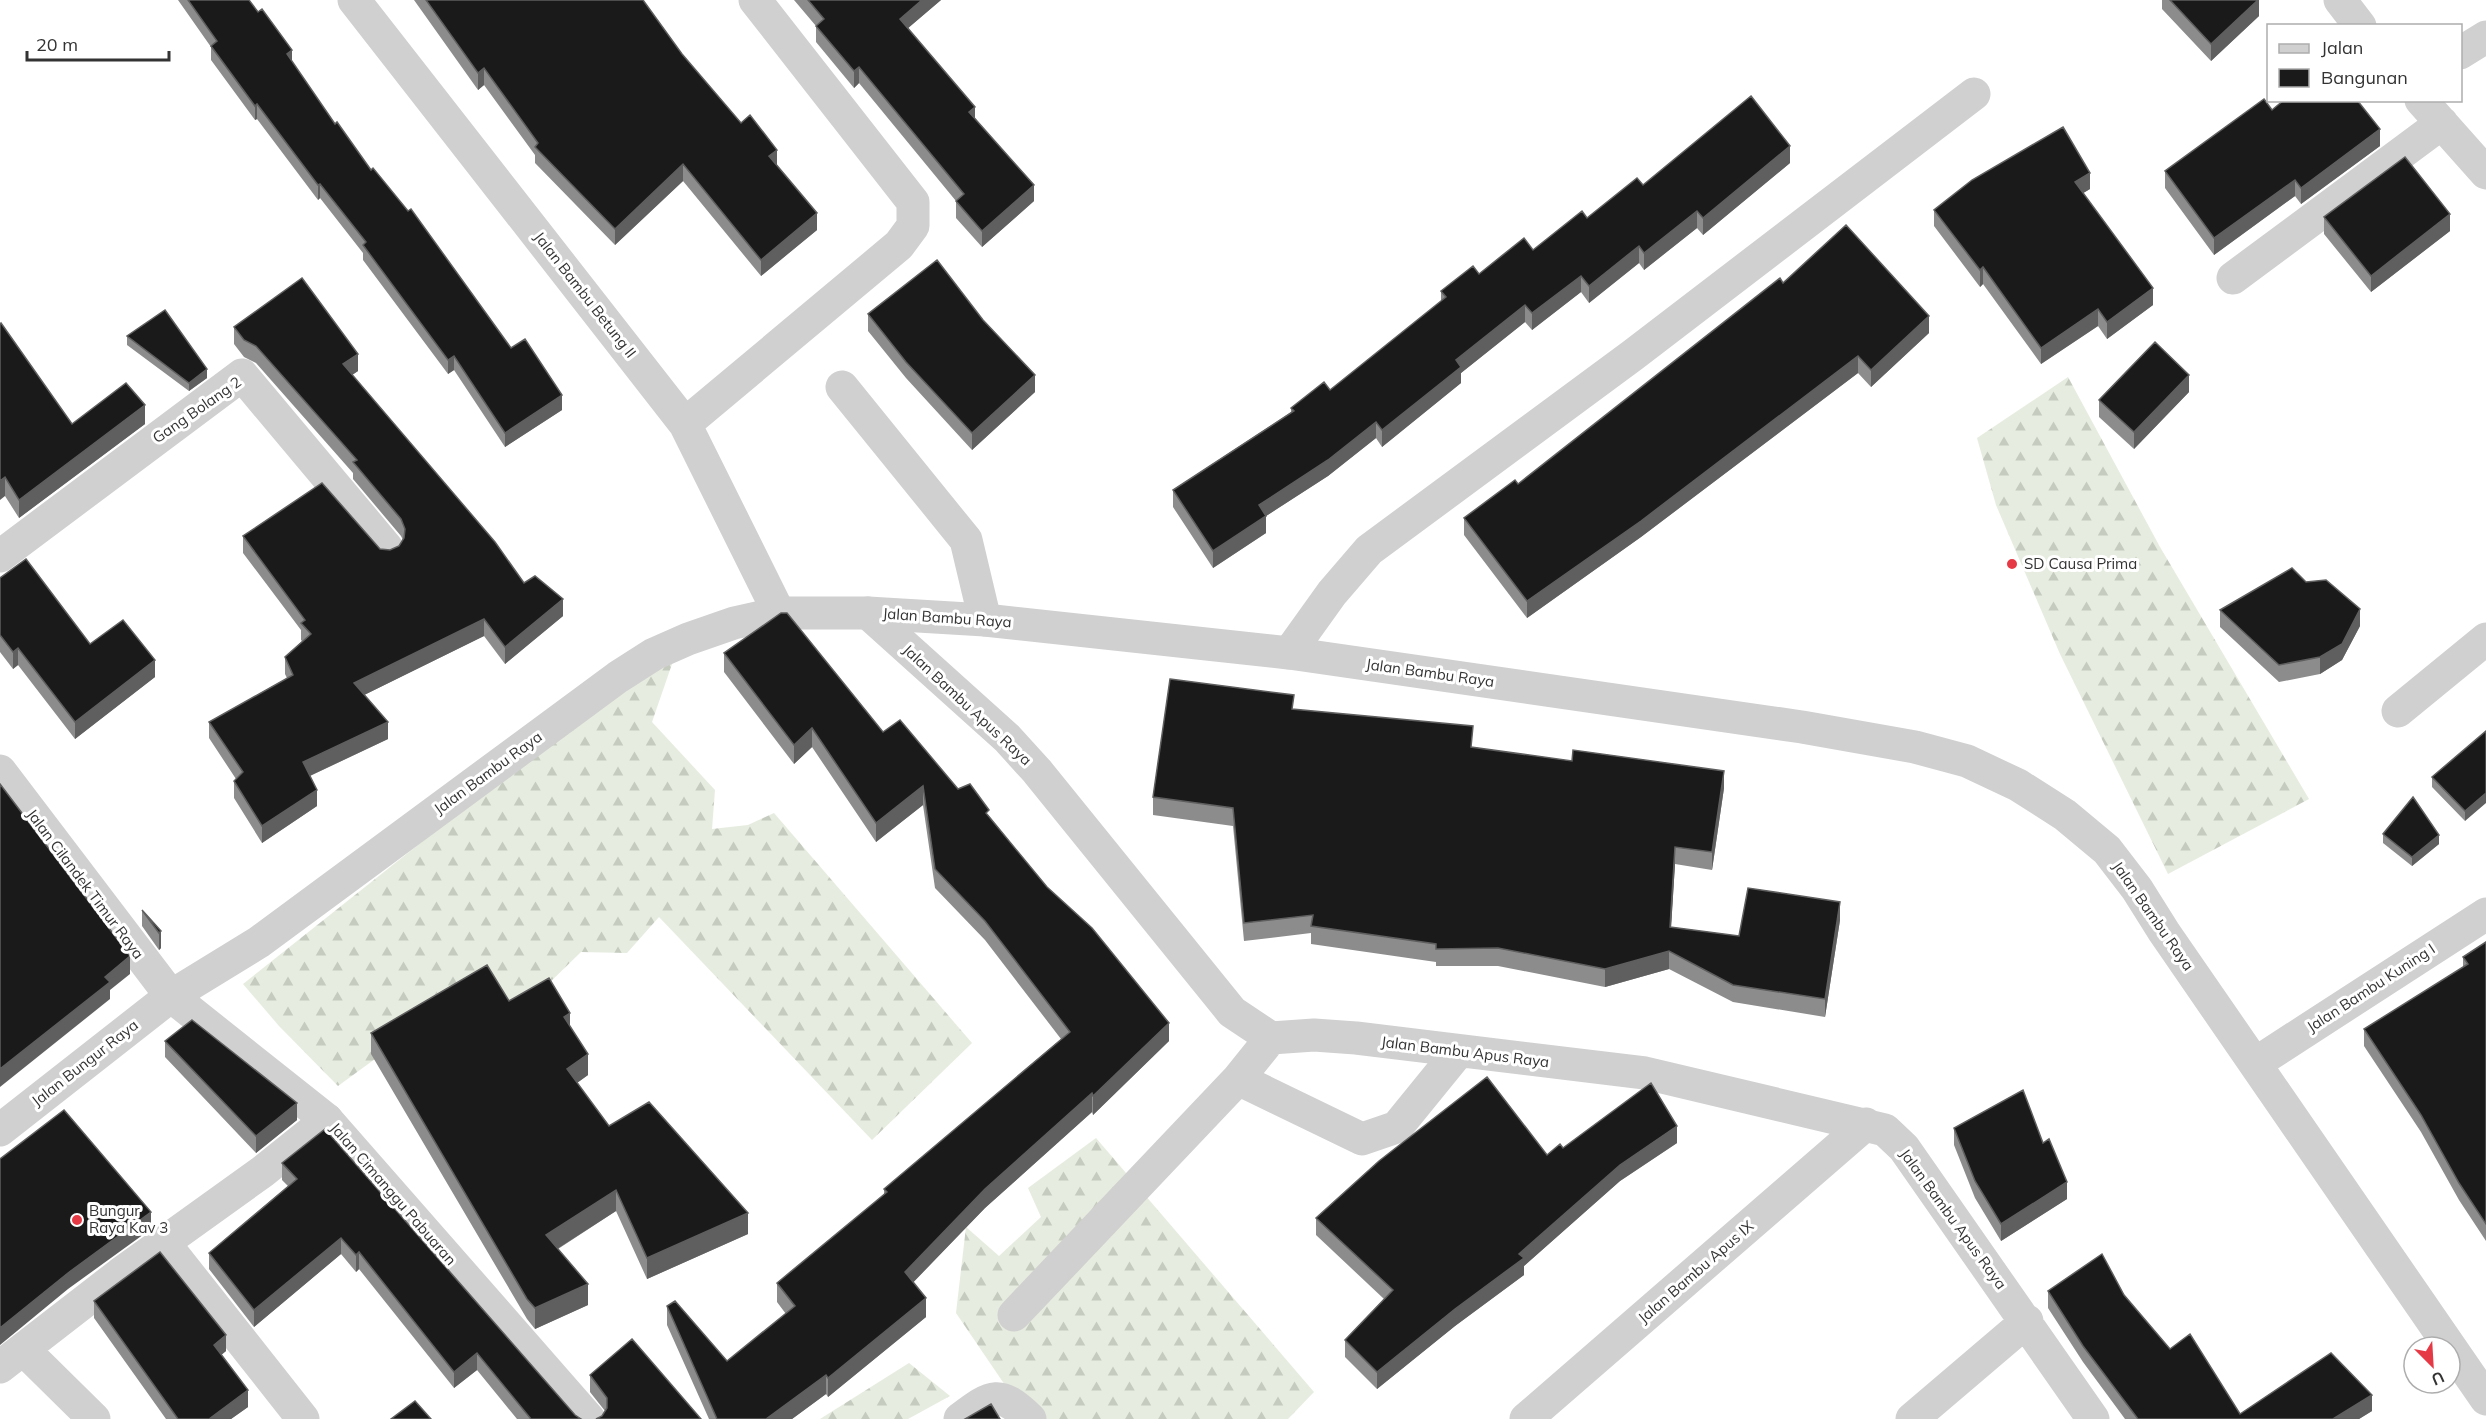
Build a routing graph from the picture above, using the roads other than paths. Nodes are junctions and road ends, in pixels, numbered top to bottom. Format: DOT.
graph roads {
  1 [pos="354,0"];
  2 [pos="755,0"];
  3 [pos="2340,0"];
  4 [pos="2358,24"];
  5 [pos="2486,37"];
  6 [pos="2462,52"];
  7 [pos="1974,94"];
  8 [pos="2432,112"];
  9 [pos="2486,173"];
  10 [pos="2233,278"];
  11 [pos="842,387"];
  12 [pos="685,424"];
  13 [pos="387,548"];
  14 [pos="0,556"];
  15 [pos="779,613"];
  16 [pos="868,613"];
  17 [pos="986,620"];
  18 [pos="2486,639"];
  19 [pos="1289,653"];
  20 [pos="2398,711"];
  21 [pos="0,771"];
  22 [pos="2486,914"];
  23 [pos="171,996"];
  24 [pos="1272,1038"];
  25 [pos="1458,1052"];
  26 [pos="2256,1063"];
  27 [pos="1238,1079"];
  28 [pos="327,1120"];
  29 [pos="1866,1124"];
  30 [pos="0,1130"];
  31 [pos="164,1243"];
  32 [pos="1014,1315"];
  33 [pos="2026,1321"];
  34 [pos="11,1358"];
  35 [pos="2486,1399"];
  36 [pos="94,1419"];
  37 [pos="303,1419"];
  38 [pos="589,1419"];
  39 [pos="960,1419"];
  40 [pos="1030,1419"];
  41 [pos="1526,1419"];
  42 [pos="1912,1419"];
  43 [pos="2093,1419"];
  1 -- 12 [label="street, Jalan Bambu Betung II"];
  2 -- 12 [label="street"];
  3 -- 4 [label="street"];
  5 -- 6 [label="street"];
  7 -- 19 [label="street"];
  8 -- 9 [label="street"];
  8 -- 10 [label="street"];
  11 -- 17 [label="street"];
  12 -- 15 [label="street, Jalan Bambu Betung II"];
  13 -- 14 [label="street, Gang Bolang 2"];
  15 -- 16 [label="street, Jalan Bambu Raya"];
  15 -- 23 [label="street, Jalan Bambu Raya"];
  16 -- 17 [label="street, Jalan Bambu Raya"];
  16 -- 24 [label="street, Jalan Bambu Apus Raya"];
  17 -- 19 [label="street, Jalan Bambu Raya"];
  18 -- 20 [label="street"];
  19 -- 26 [label="street, Jalan Bambu Raya"];
  21 -- 23 [label="street, Jalan Cilandek Timur Raya"];
  22 -- 26 [label="street, Jalan Bambu Kuning I"];
  23 -- 28 [label="street, Jalan Cimanggu Pabuaran"];
  23 -- 30 [label="street, Jalan Bungur Raya"];
  24 -- 25 [label="street, Jalan Bambu Apus Raya"];
  24 -- 27 [label="street"];
  25 -- 27 [label="street"];
  25 -- 29 [label="street, Jalan Bambu Apus Raya"];
  26 -- 35 [label="street, Jalan Bambu Raya"];
  27 -- 32 [label="street"];
  28 -- 31 [label="street"];
  28 -- 38 [label="street, Jalan Cimanggu Pabuaran"];
  29 -- 33 [label="street, Jalan Bambu Apus Raya"];
  29 -- 41 [label="street, Jalan Bambu Apus IX"];
  31 -- 34 [label="street"];
  31 -- 37 [label="street"];
  33 -- 42 [label="street"];
  33 -- 43 [label="street, Jalan Bambu Apus Raya"];
  34 -- 36 [label="street"];
  39 -- 40 [label="street"];
}
